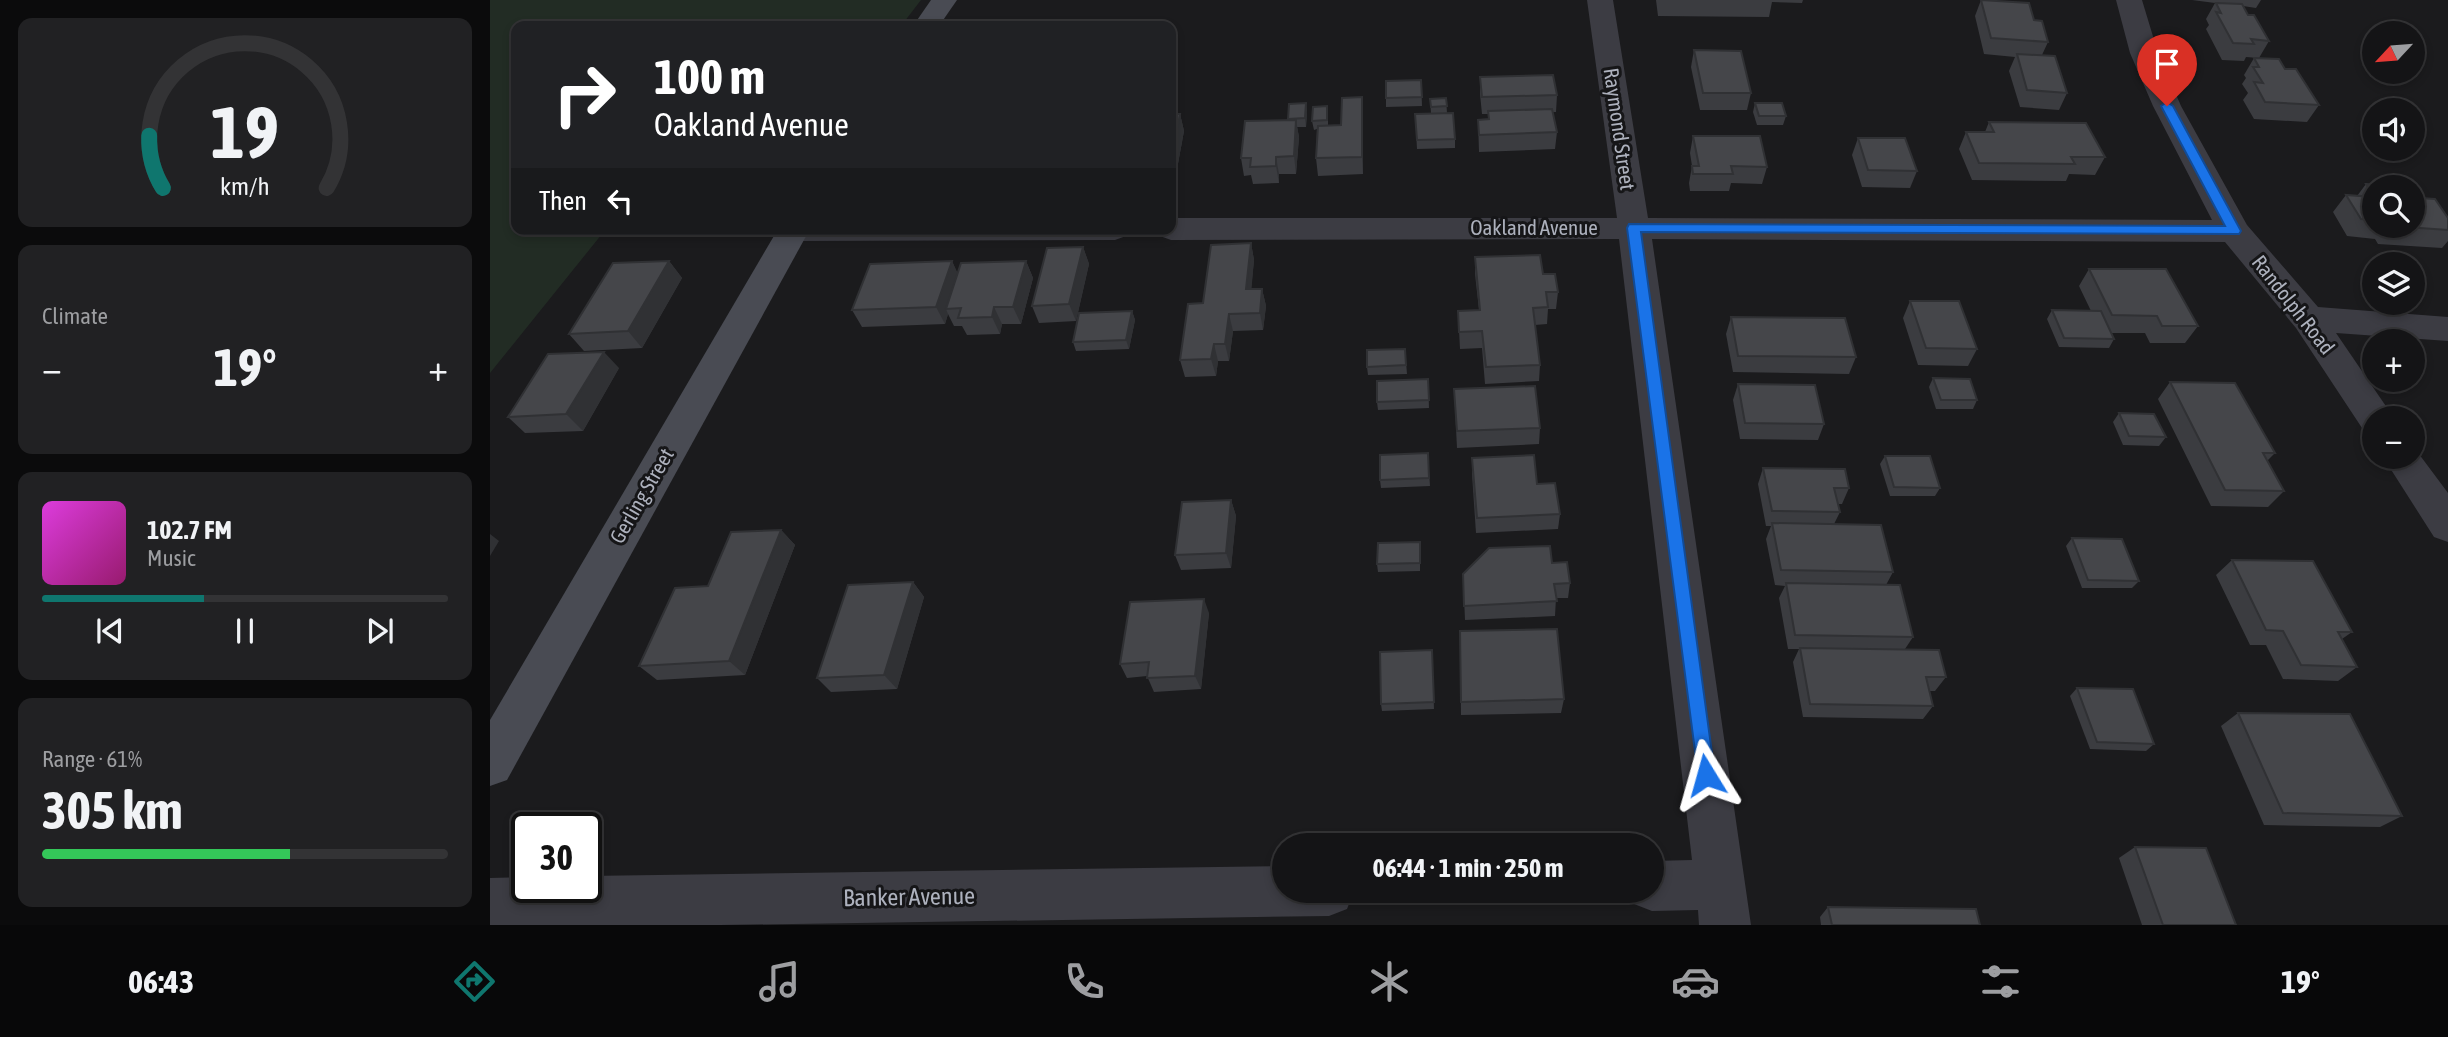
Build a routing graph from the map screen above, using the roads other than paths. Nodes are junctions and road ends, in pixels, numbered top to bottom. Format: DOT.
graph roads {
  1 [pos="944,0"];
  2 [pos="1600,0"];
  3 [pos="2129,0"];
  4 [pos="929,21"];
  5 [pos="1634,228"];
  6 [pos="1176,229"];
  7 [pos="2234,231"];
  8 [pos="791,235"];
  9 [pos="2308,319"];
  10 [pos="2448,330"];
  11 [pos="2367,406"];
  12 [pos="2410,469"];
  13 [pos="2448,525"];
  14 [pos="490,764"];
  15 [pos="1664,889"];
  16 [pos="1272,892"];
  17 [pos="490,903"];
  18 [pos="1723,905"];
  1 -- 4 [label="street"];
  2 -- 5 [label="street, Raymond Street"];
  3 -- 7 [label="street, Randolph Road"];
  5 -- 6 [label="street, Oakland Avenue"];
  5 -- 7 [label="street, Oakland Avenue"];
  5 -- 18 [label="street, Raymond Street"];
  7 -- 9 [label="street, Randolph Road"];
  8 -- 14 [label="street, Gerling Street"];
  9 -- 10 [label="street"];
  9 -- 11 [label="street, Randolph Road"];
  12 -- 13 [label="street"];
  15 -- 18 [label="street"];
  16 -- 17 [label="street, Banker Avenue"];
}
